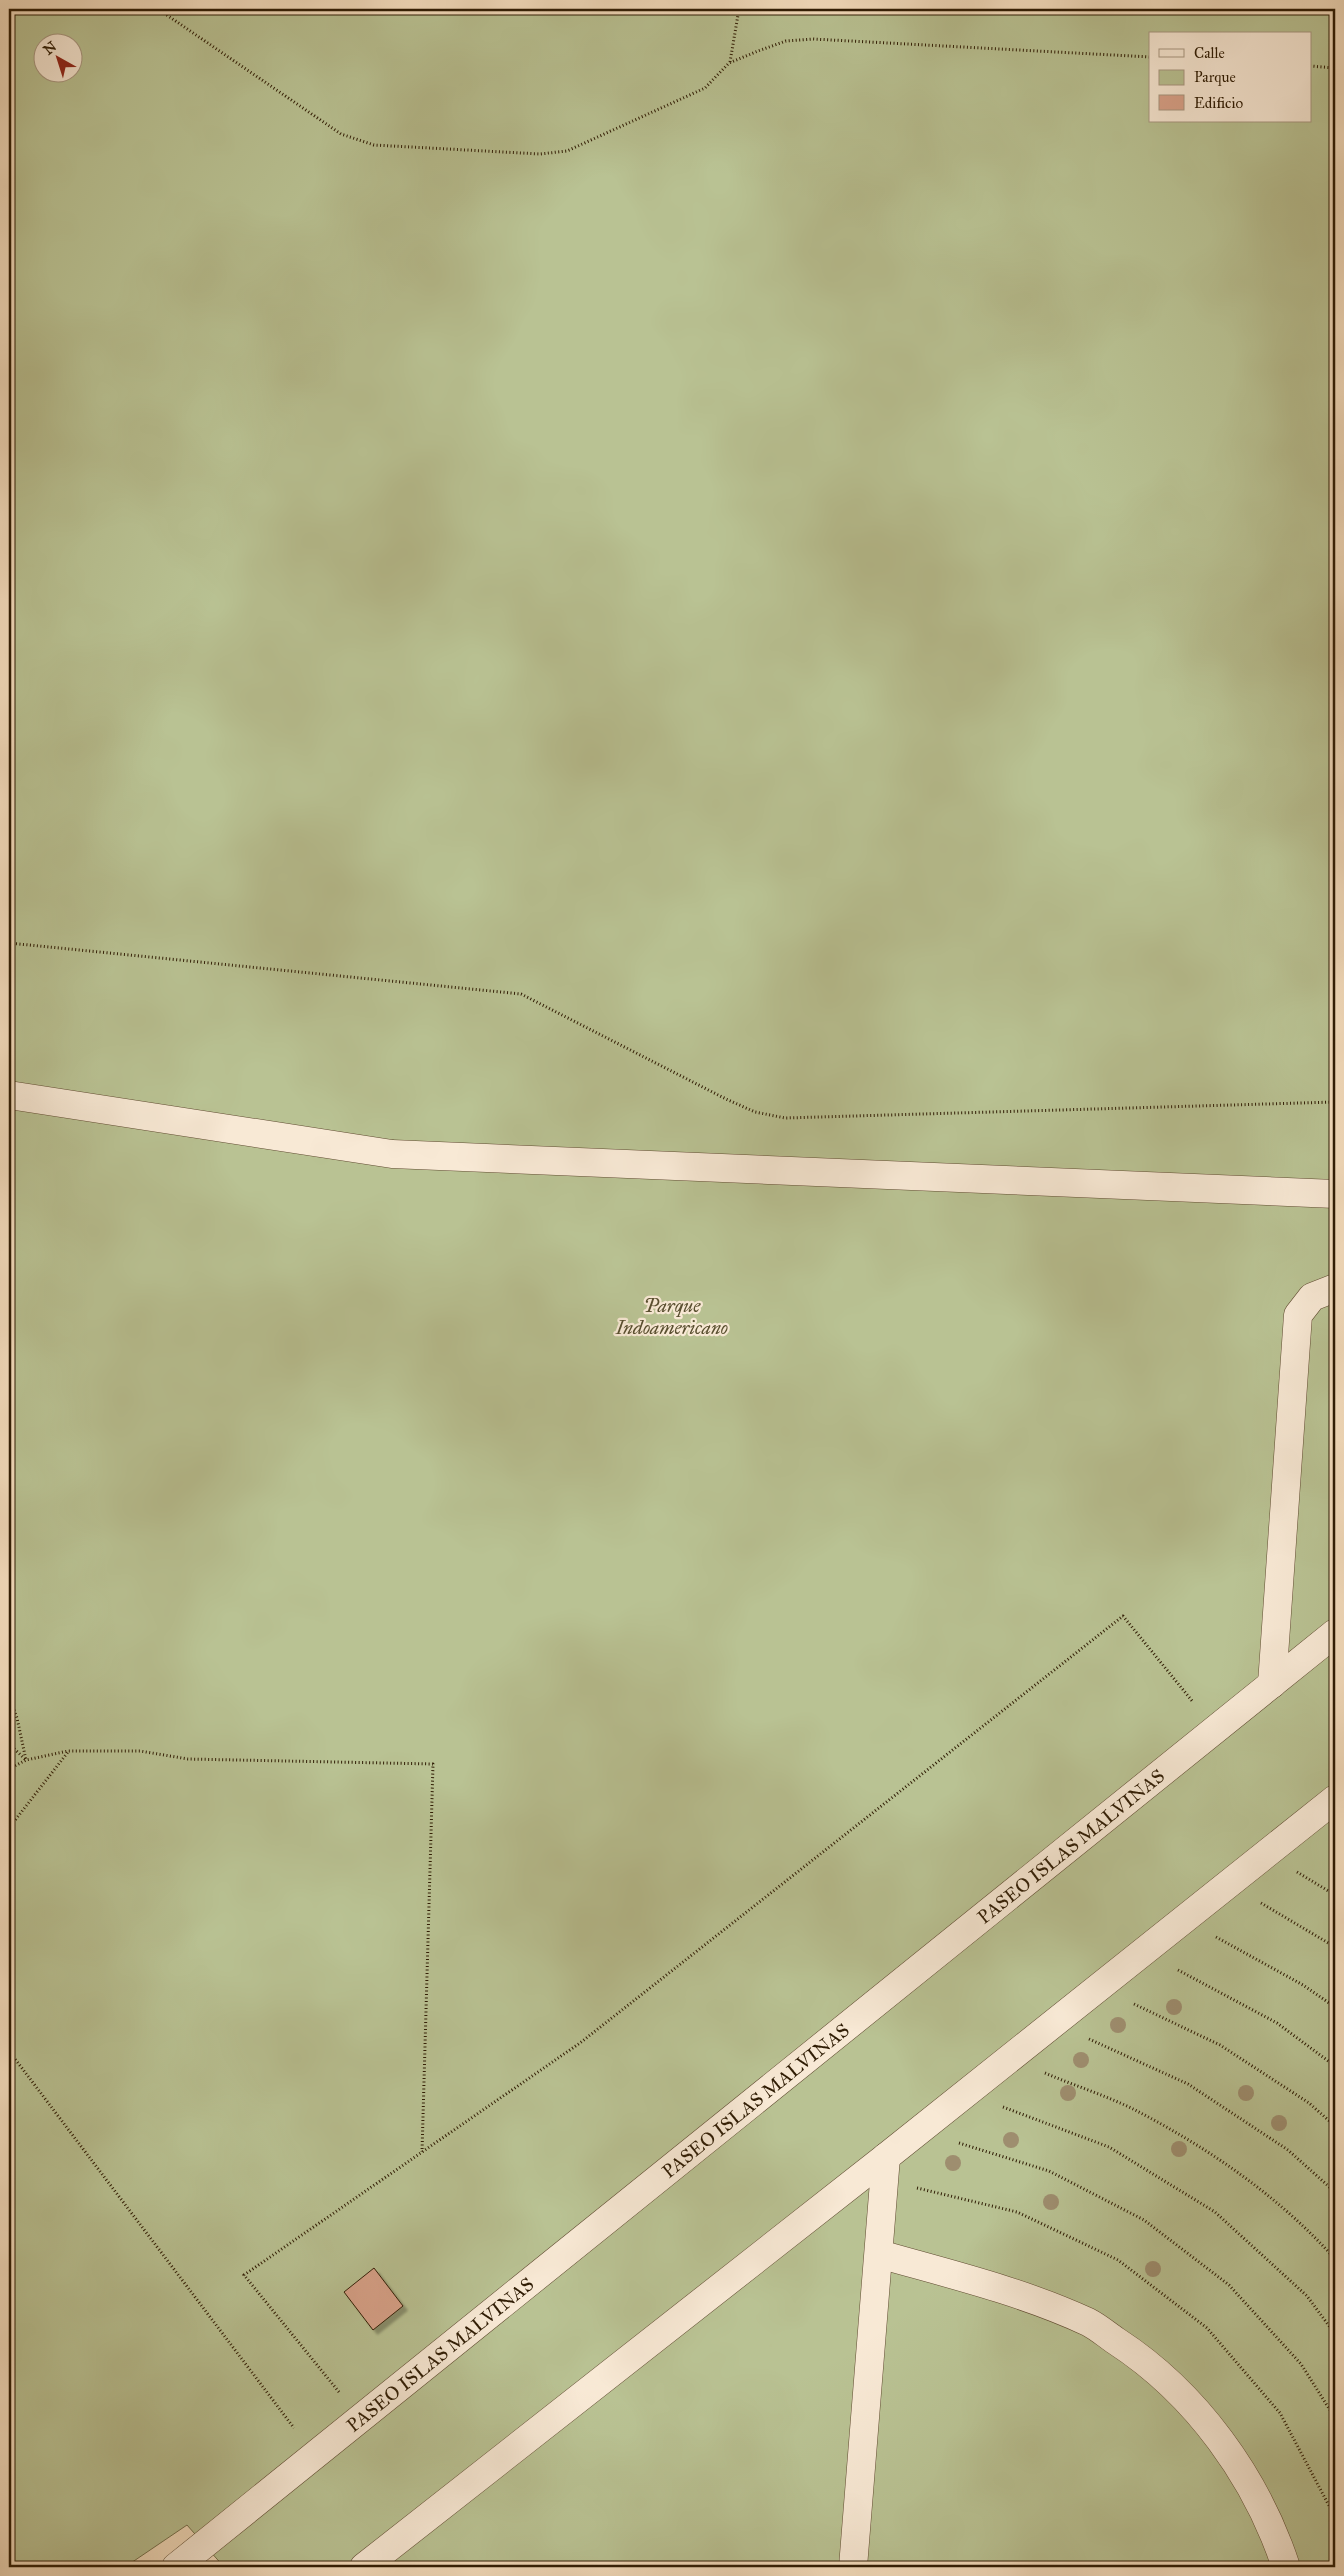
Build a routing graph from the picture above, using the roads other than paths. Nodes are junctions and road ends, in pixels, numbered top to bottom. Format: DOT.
graph roads {
  1 [pos="9,1095"];
  2 [pos="1335,1194"];
  3 [pos="1335,1288"];
  4 [pos="1335,1632"];
  5 [pos="1272,1684"];
  6 [pos="1335,1799"];
  7 [pos="886,2157"];
  8 [pos="879,2254"];
  9 [pos="176,2567"];
  10 [pos="364,2567"];
  11 [pos="853,2567"];
  12 [pos="1286,2567"];
  1 -- 2 [label="street"];
  3 -- 5 [label="street"];
  4 -- 5 [label="street, PASEO ISLAS MALVINAS"];
  5 -- 9 [label="street, PASEO ISLAS MALVINAS"];
  6 -- 7 [label="street"];
  7 -- 8 [label="street"];
  7 -- 10 [label="street"];
  8 -- 11 [label="street"];
  8 -- 12 [label="street"];
}
